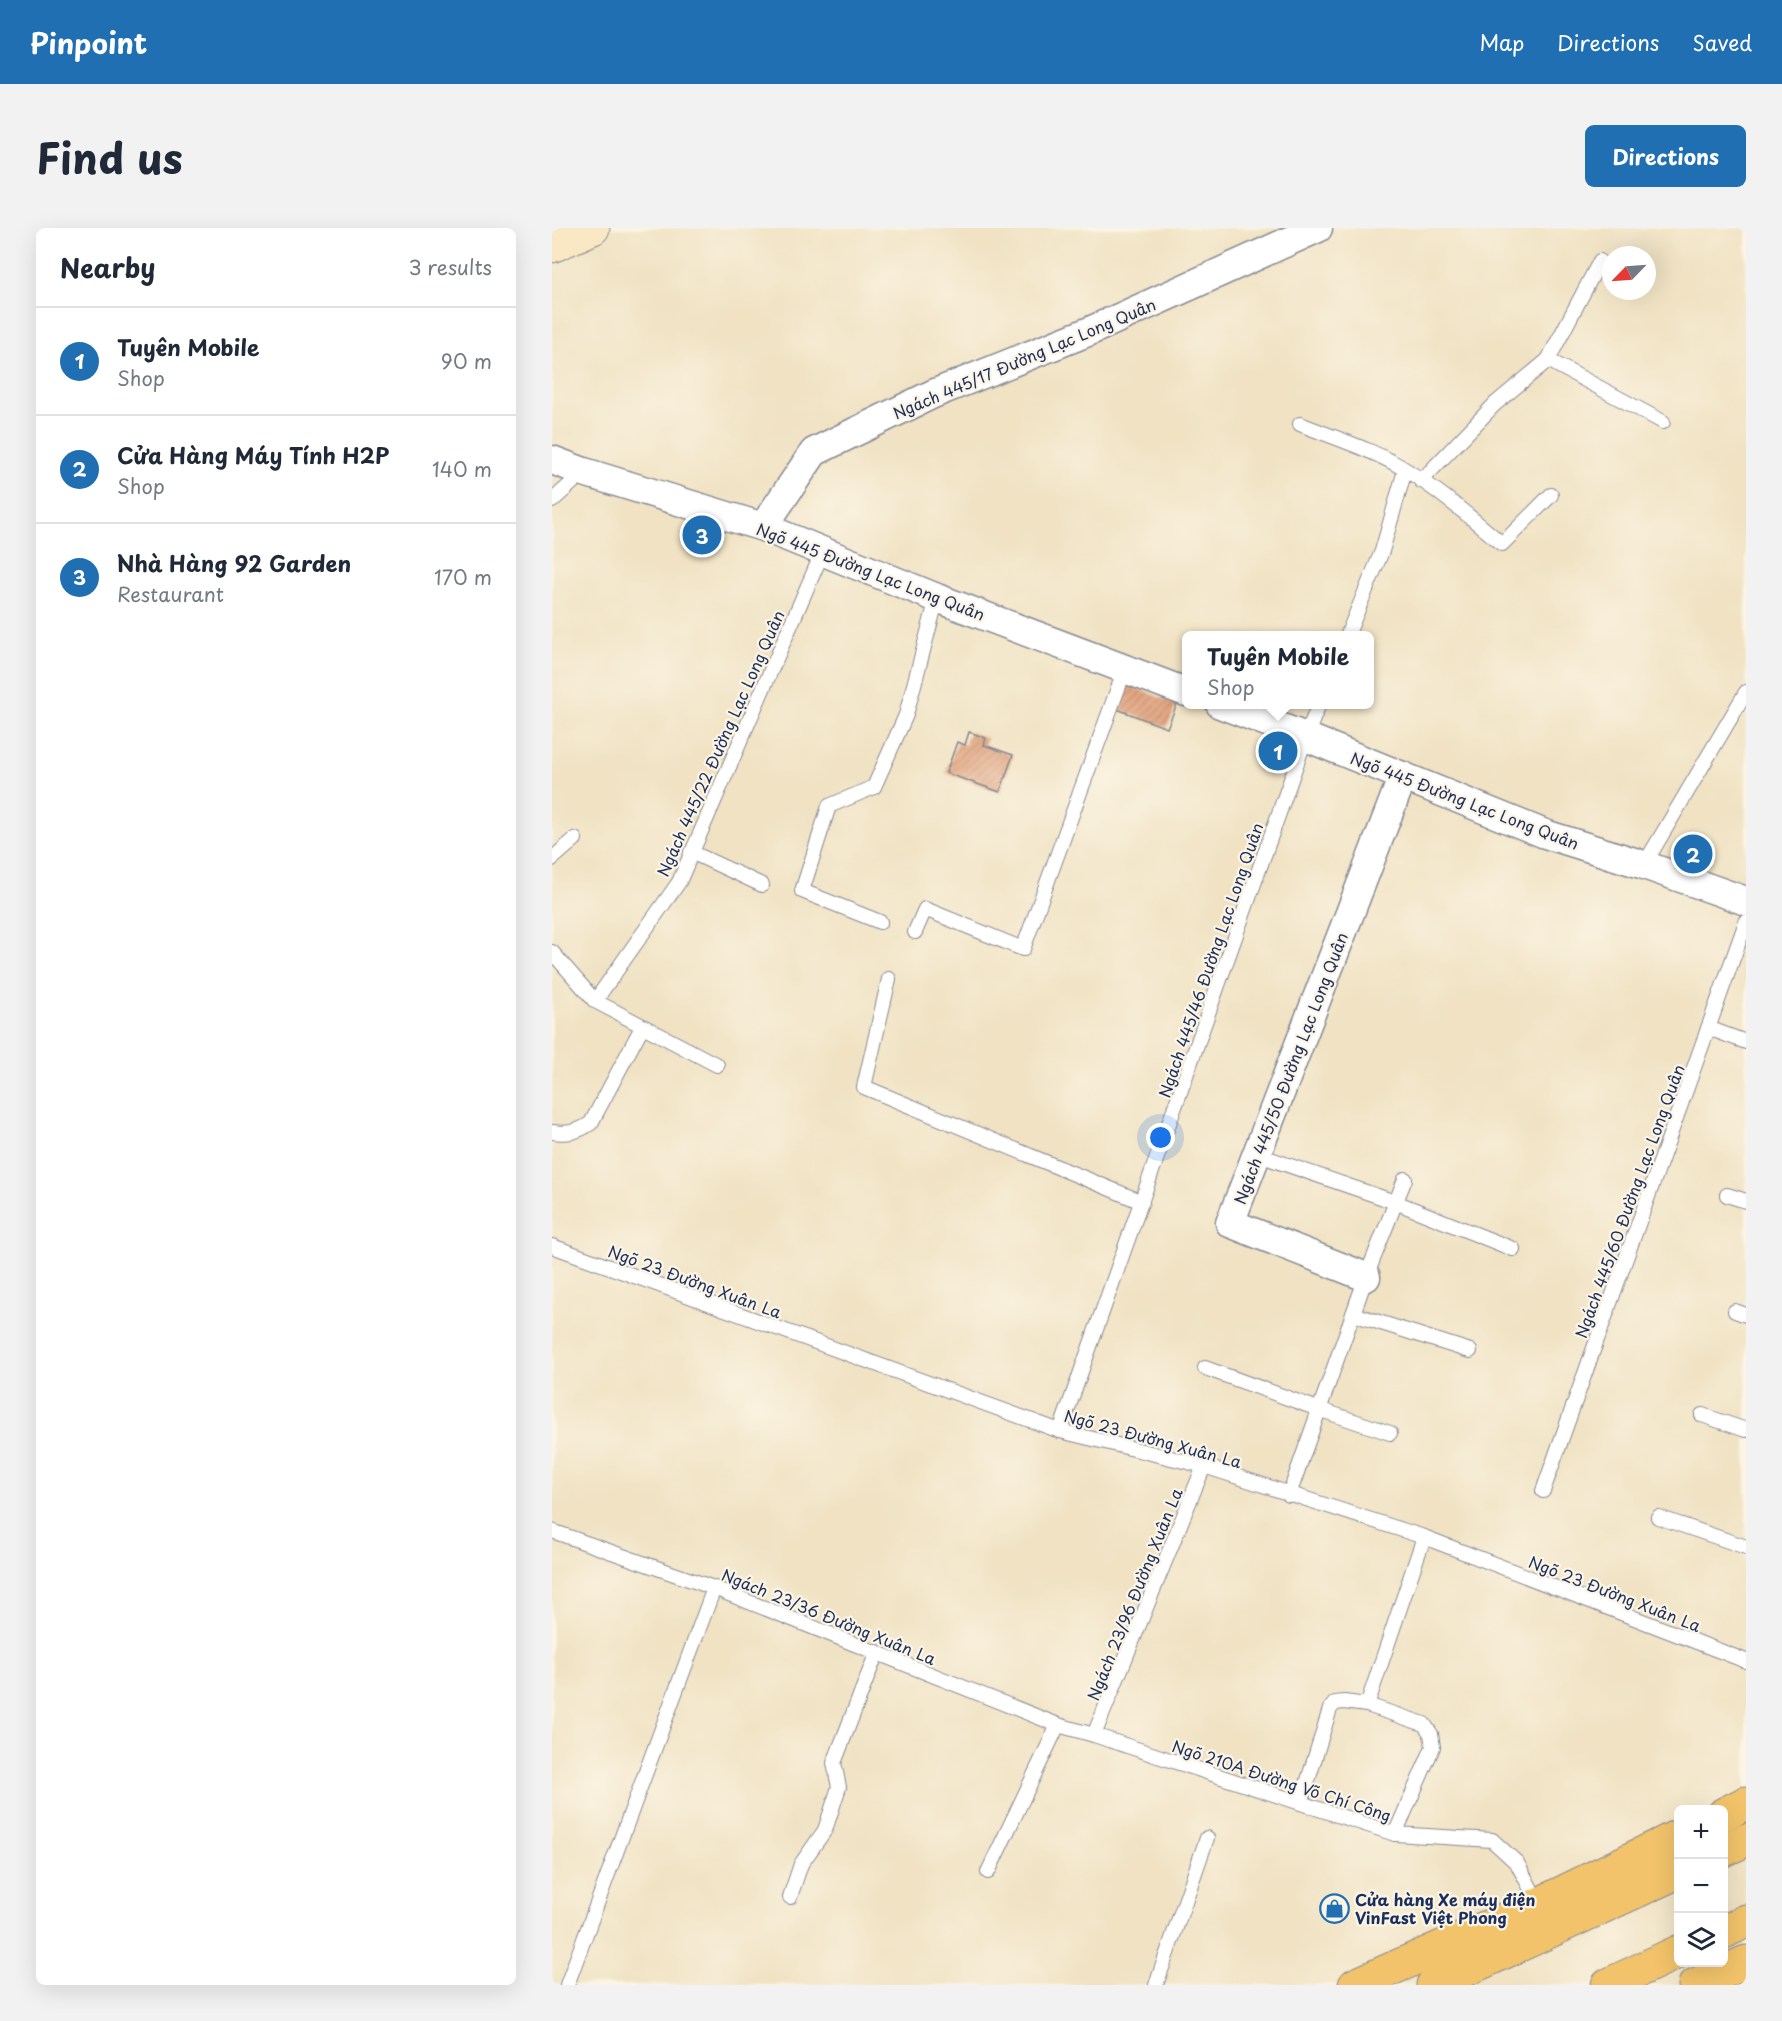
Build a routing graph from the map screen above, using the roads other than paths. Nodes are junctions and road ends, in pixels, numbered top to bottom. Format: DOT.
graph roads {
  1 [pos="593,228"];
  2 [pos="1318,228"];
  3 [pos="552,246"];
  4 [pos="1600,261"];
  5 [pos="1548,360"];
  6 [pos="1663,422"];
  7 [pos="1300,424"];
  8 [pos="552,460"];
  9 [pos="1405,470"];
  10 [pos="584,472"];
  11 [pos="1420,481"];
  12 [pos="1551,495"];
  13 [pos="552,501"];
  14 [pos="763,527"];
  15 [pos="823,551"];
  16 [pos="937,598"];
  17 [pos="1349,631"];
  18 [pos="1125,669"];
  19 [pos="1182,690"];
  20 [pos="1746,692"];
  21 [pos="1231,709"];
  22 [pos="1317,709"];
  23 [pos="1306,737"];
  24 [pos="1403,776"];
  25 [pos="575,839"];
  26 [pos="691,852"];
  27 [pos="552,859"];
  28 [pos="1644,865"];
  29 [pos="762,885"];
  30 [pos="1746,901"];
  31 [pos="880,922"];
  32 [pos="1746,922"];
  33 [pos="915,932"];
  34 [pos="552,952"];
  35 [pos="889,979"];
  36 [pos="594,1001"];
  37 [pos="642,1027"];
  38 [pos="1708,1028"];
  39 [pos="1746,1041"];
  40 [pos="717,1065"];
  41 [pos="552,1132"];
  42 [pos="1256,1154"];
  43 [pos="1405,1179"];
  44 [pos="1727,1195"];
  45 [pos="1746,1201"];
  46 [pos="1142,1202"];
  47 [pos="1395,1202"];
  48 [pos="552,1246"];
  49 [pos="1513,1249"];
  50 [pos="1366,1277"];
  51 [pos="1353,1314"];
  52 [pos="1470,1351"];
  53 [pos="1205,1368"];
  54 [pos="1318,1410"];
  55 [pos="1702,1414"];
  56 [pos="1746,1430"];
  57 [pos="1060,1431"];
  58 [pos="1390,1433"];
  59 [pos="1204,1466"];
  60 [pos="1543,1491"];
  61 [pos="1289,1495"];
  62 [pos="1658,1517"];
  63 [pos="552,1530"];
  64 [pos="1424,1537"];
  65 [pos="1746,1547"];
  66 [pos="714,1588"];
  67 [pos="876,1653"];
  68 [pos="1746,1661"];
  69 [pos="1367,1705"];
  70 [pos="1058,1725"];
  71 [pos="1094,1735"];
  72 [pos="1300,1803"];
  73 [pos="1746,1803"];
  74 [pos="1728,1812"];
  75 [pos="1395,1834"];
  76 [pos="1207,1838"];
  77 [pos="1674,1838"];
  78 [pos="1746,1840"];
  79 [pos="1728,1848"];
  80 [pos="987,1872"];
  81 [pos="1674,1874"];
  82 [pos="790,1897"];
  83 [pos="1539,1904"];
  84 [pos="1746,1921"];
  85 [pos="1728,1930"];
  86 [pos="1674,1954"];
  87 [pos="1746,1962"];
  88 [pos="567,1985"];
  89 [pos="1156,1985"];
  90 [pos="1355,1985"];
  91 [pos="1433,1985"];
  92 [pos="1608,1985"];
  93 [pos="1695,1985"];
  1 -- 3 [label="main road"];
  2 -- 14 [label="street, Ngách 445/17 Đường Lạc Long Quân"];
  4 -- 5 [label="lane"];
  5 -- 6 [label="lane"];
  5 -- 11 [label="lane"];
  7 -- 9 [label="lane"];
  8 -- 10 [label="street, Ngõ 445 Đường Lạc Long Quân"];
  9 -- 11 [label="lane"];
  9 -- 17 [label="lane"];
  10 -- 13 [label="lane"];
  10 -- 14 [label="street, Ngõ 445 Đường Lạc Long Quân"];
  11 -- 12 [label="lane"];
  14 -- 15 [label="street, Ngõ 445 Đường Lạc Long Quân"];
  15 -- 16 [label="street, Ngõ 445 Đường Lạc Long Quân"];
  15 -- 26 [label="lane, Ngách 445/22 Đường Lạc Long Quân"];
  16 -- 18 [label="street, Ngõ 445 Đường Lạc Long Quân"];
  16 -- 31 [label="lane"];
  18 -- 19 [label="street, Ngõ 445 Đường Lạc Long Quân"];
  18 -- 33 [label="lane"];
  20 -- 28 [label="lane"];
  21 -- 23 [label="street, Ngõ 445 Đường Lạc Long Quân"];
  22 -- 23 [label="lane, Ngách 445/46 Đường Lạc Long Quân"];
  23 -- 24 [label="street, Ngõ 445 Đường Lạc Long Quân"];
  23 -- 46 [label="lane, Ngách 445/46 Đường Lạc Long Quân"];
  24 -- 28 [label="street, Ngõ 445 Đường Lạc Long Quân"];
  24 -- 42 [label="street, Ngách 445/50 Đường Lạc Long Quân"];
  25 -- 27 [label="lane"];
  26 -- 29 [label="lane"];
  26 -- 36 [label="lane, Ngách 445/22 Đường Lạc Long Quân"];
  28 -- 30 [label="street, Ngõ 445 Đường Lạc Long Quân"];
  32 -- 38 [label="lane, Ngách 445/60 Đường Lạc Long Quân"];
  34 -- 36 [label="lane"];
  35 -- 46 [label="lane"];
  36 -- 37 [label="lane"];
  37 -- 40 [label="lane"];
  37 -- 41 [label="lane"];
  38 -- 39 [label="lane"];
  38 -- 60 [label="lane, Ngách 445/60 Đường Lạc Long Quân"];
  42 -- 47 [label="lane"];
  42 -- 50 [label="street, Ngách 445/50 Đường Lạc Long Quân"];
  43 -- 47 [label="lane"];
  44 -- 45 [label="lane"];
  46 -- 57 [label="lane, Ngách 445/46 Đường Lạc Long Quân"];
  47 -- 49 [label="lane"];
  47 -- 50 [label="lane"];
  48 -- 57 [label="lane, Ngõ 23 Đường Xuân La"];
  50 -- 51 [label="lane"];
  51 -- 52 [label="lane"];
  51 -- 54 [label="lane"];
  53 -- 54 [label="lane"];
  54 -- 58 [label="lane"];
  54 -- 61 [label="lane"];
  55 -- 56 [label="lane"];
  57 -- 59 [label="lane, Ngõ 23 Đường Xuân La"];
  59 -- 61 [label="lane, Ngõ 23 Đường Xuân La"];
  59 -- 71 [label="lane, Ngách 23/96 Đường Xuân La"];
  61 -- 64 [label="lane, Ngõ 23 Đường Xuân La"];
  62 -- 65 [label="lane"];
  63 -- 66 [label="lane, Ngách 23/36 Đường Xuân La"];
  64 -- 68 [label="lane, Ngõ 23 Đường Xuân La"];
  64 -- 69 [label="lane"];
  66 -- 67 [label="lane, Ngách 23/36 Đường Xuân La"];
  66 -- 88 [label="lane"];
  67 -- 70 [label="lane, Ngách 23/36 Đường Xuân La"];
  67 -- 82 [label="lane"];
  69 -- 72 [label="lane"];
  69 -- 75 [label="lane"];
  70 -- 71 [label="lane, Ngách 23/36 Đường Xuân La"];
  70 -- 80 [label="lane"];
  71 -- 72 [label="lane, Ngõ 210A Đường Võ Chí Công"];
  72 -- 75 [label="lane, Ngõ 210A Đường Võ Chí Công"];
  73 -- 74 [label="main road"];
  75 -- 83 [label="lane, Ngõ 210A Đường Võ Chí Công"];
  76 -- 89 [label="lane"];
  77 -- 83 [label="main road"];
  78 -- 79 [label="main road"];
  81 -- 91 [label="main road"];
  83 -- 90 [label="main road"];
  84 -- 85 [label="main road"];
  86 -- 92 [label="main road"];
  87 -- 93 [label="main road"];
}
